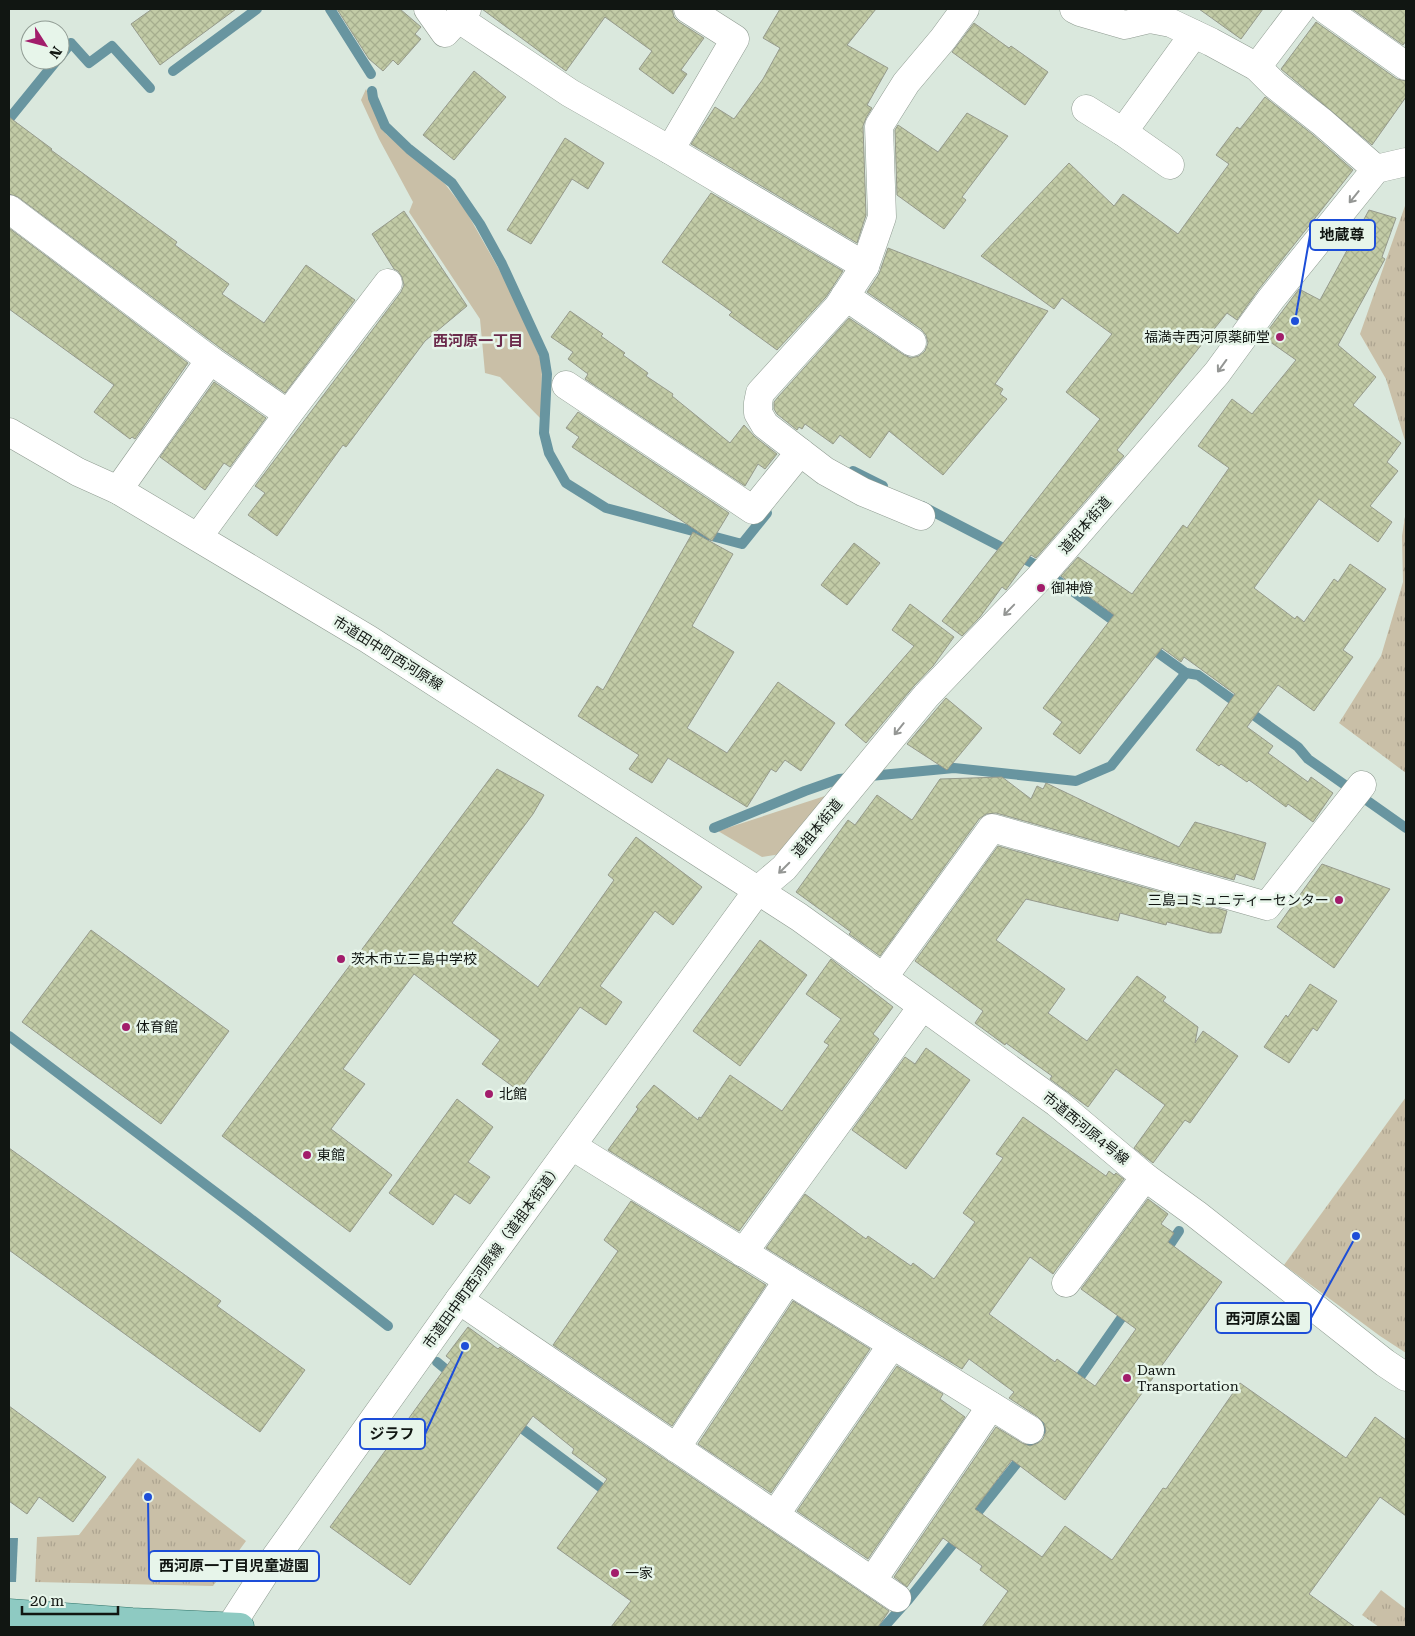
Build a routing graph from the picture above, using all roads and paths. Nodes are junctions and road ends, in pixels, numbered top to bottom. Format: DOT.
graph roads {
  1 [pos="428,9"];
  2 [pos="688,9"];
  3 [pos="965,9"];
  4 [pos="1074,9"];
  5 [pos="1301,9"];
  6 [pos="1325,9"];
  7 [pos="463,14"];
  8 [pos="1194,34"];
  9 [pos="1406,66"];
  10 [pos="1257,67"];
  11 [pos="1086,108"];
  12 [pos="1123,132"];
  13 [pos="670,150"];
  14 [pos="1406,162"];
  15 [pos="1170,165"];
  16 [pos="1376,169"];
  17 [pos="9,209"];
  18 [pos="864,266"];
  19 [pos="388,283"];
  20 [pos="845,296"];
  21 [pos="912,342"];
  22 [pos="210,360"];
  23 [pos="566,385"];
  24 [pos="288,414"];
  25 [pos="9,432"];
  26 [pos="800,452"];
  27 [pos="118,490"];
  28 [pos="921,516"];
  29 [pos="198,537"];
  30 [pos="1362,785"];
  31 [pos="758,890"];
  32 [pos="883,978"];
  33 [pos="922,1007"];
  34 [pos="572,1146"];
  35 [pos="1145,1177"];
  36 [pos="743,1252"];
  37 [pos="788,1280"];
  38 [pos="1066,1283"];
  39 [pos="458,1300"];
  40 [pos="892,1344"];
  41 [pos="1406,1377"];
  42 [pos="991,1406"];
  43 [pos="1030,1430"];
  44 [pos="676,1448"];
  45 [pos="775,1515"];
  46 [pos="872,1581"];
  47 [pos="897,1598"];
  48 [pos="9,1613"];
  49 [pos="234,1627"];
  1 -- 7 [label="street"];
  2 -- 13 [label="street"];
  3 -- 18 [label="street"];
  4 -- 8 [label="street"];
  5 -- 10 [label="street"];
  6 -- 9 [label="street"];
  7 -- 13 [label="street"];
  8 -- 10 [label="street"];
  8 -- 12 [label="street"];
  10 -- 16 [label="street"];
  11 -- 12 [label="street"];
  12 -- 15 [label="street"];
  13 -- 18 [label="street"];
  14 -- 16 [label="street"];
  16 -- 31 [label="street, 道祖本街道, one-way"];
  17 -- 22 [label="street"];
  18 -- 20 [label="street"];
  19 -- 24 [label="street"];
  20 -- 21 [label="street"];
  20 -- 26 [label="street"];
  22 -- 24 [label="street"];
  22 -- 27 [label="street"];
  23 -- 26 [label="street"];
  24 -- 29 [label="street"];
  25 -- 27 [label="street, 市道田中町西河原線"];
  26 -- 28 [label="street"];
  27 -- 29 [label="street, 市道田中町西河原線"];
  29 -- 31 [label="street, 市道田中町西河原線"];
  30 -- 32 [label="street"];
  31 -- 32 [label="street, 市道西河原4号線"];
  31 -- 34 [label="street, 市道田中町西河原線（道祖本街道）"];
  32 -- 33 [label="street, 市道西河原4号線"];
  33 -- 35 [label="street, 市道西河原4号線"];
  33 -- 36 [label="street"];
  34 -- 36 [label="street"];
  34 -- 39 [label="street, 市道田中町西河原線（道祖本街道）"];
  35 -- 38 [label="street"];
  35 -- 41 [label="street, 市道西河原4号線"];
  36 -- 37 [label="street"];
  37 -- 40 [label="street"];
  37 -- 44 [label="street"];
  39 -- 44 [label="street"];
  39 -- 49 [label="street, 市道田中町西河原線（道祖本街道）"];
  40 -- 42 [label="street"];
  40 -- 45 [label="street"];
  42 -- 43 [label="street"];
  42 -- 46 [label="street"];
  44 -- 45 [label="street"];
  45 -- 46 [label="street"];
  46 -- 47 [label="street"];
  48 -- 49 [label="main road"];
}
